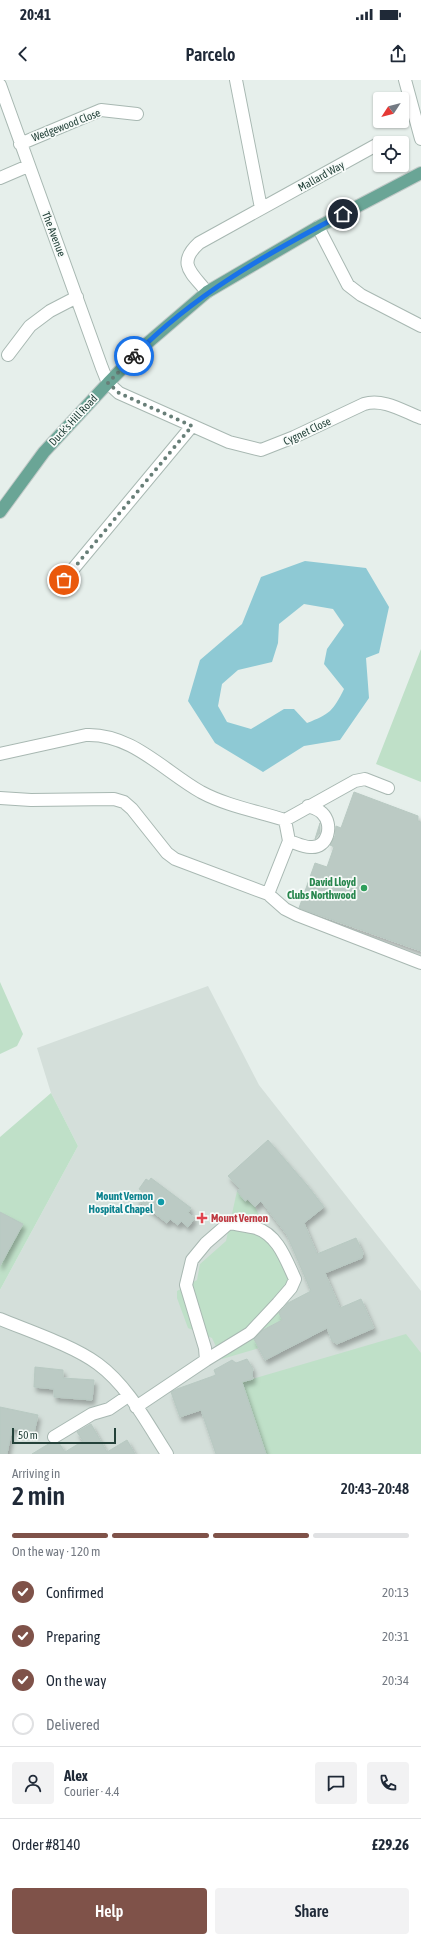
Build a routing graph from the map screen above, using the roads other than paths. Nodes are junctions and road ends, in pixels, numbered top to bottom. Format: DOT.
graph roads {
  1 [pos="236,80"];
  2 [pos="405,80"];
  3 [pos="0,85"];
  4 [pos="137,114"];
  5 [pos="421,139"];
  6 [pos="20,144"];
  7 [pos="373,147"];
  8 [pos="28,166"];
  9 [pos="421,173"];
  10 [pos="0,178"];
  11 [pos="261,208"];
  12 [pos="318,227"];
  13 [pos="207,292"];
  14 [pos="77,297"];
  15 [pos="421,326"];
  16 [pos="8,355"];
  17 [pos="108,383"];
  18 [pos="421,418"];
  19 [pos="192,426"];
  20 [pos="0,512"];
  21 [pos="64,580"];
  22 [pos="0,754"];
  23 [pos="388,788"];
  24 [pos="0,798"];
  25 [pos="308,806"];
  26 [pos="285,820"];
  27 [pos="289,841"];
  28 [pos="268,894"];
  29 [pos="421,963"];
  30 [pos="0,1319"];
  31 [pos="195,1338"];
  32 [pos="205,1348"];
  33 [pos="206,1360"];
  34 [pos="128,1396"];
  35 [pos="136,1407"];
  36 [pos="54,1437"];
  37 [pos="166,1454"];
  1 -- 11 [label="street"];
  2 -- 5 [label="street"];
  3 -- 6 [label="street, The Avenue"];
  4 -- 6 [label="street, Wedgewood Close"];
  6 -- 8 [label="street, The Avenue"];
  7 -- 11 [label="street, Mallard Way"];
  8 -- 10 [label="street"];
  8 -- 14 [label="street, The Avenue"];
  9 -- 12 [label="main road, Duck's Hill Road"];
  11 -- 13 [label="street, Mallard Way"];
  12 -- 13 [label="main road, Duck's Hill Road"];
  12 -- 15 [label="street"];
  13 -- 17 [label="main road, Duck's Hill Road"];
  14 -- 16 [label="street"];
  14 -- 17 [label="street, The Avenue"];
  17 -- 19 [label="street, Cygnet Close"];
  17 -- 20 [label="main road, Duck's Hill Road"];
  18 -- 19 [label="street, Cygnet Close"];
  19 -- 21 [label="street"];
  22 -- 26 [label="street"];
  23 -- 25 [label="street"];
  24 -- 28 [label="street"];
  25 -- 26 [label="street"];
  25 -- 27 [label="street"];
  26 -- 27 [label="street"];
  27 -- 28 [label="street"];
  28 -- 29 [label="street"];
  30 -- 34 [label="street"];
  31 -- 32 [label="street"];
  32 -- 33 [label="street"];
  32 -- 33 [label="street"];
  33 -- 35 [label="street"];
  34 -- 35 [label="street"];
  34 -- 36 [label="street"];
  35 -- 37 [label="street"];
}
